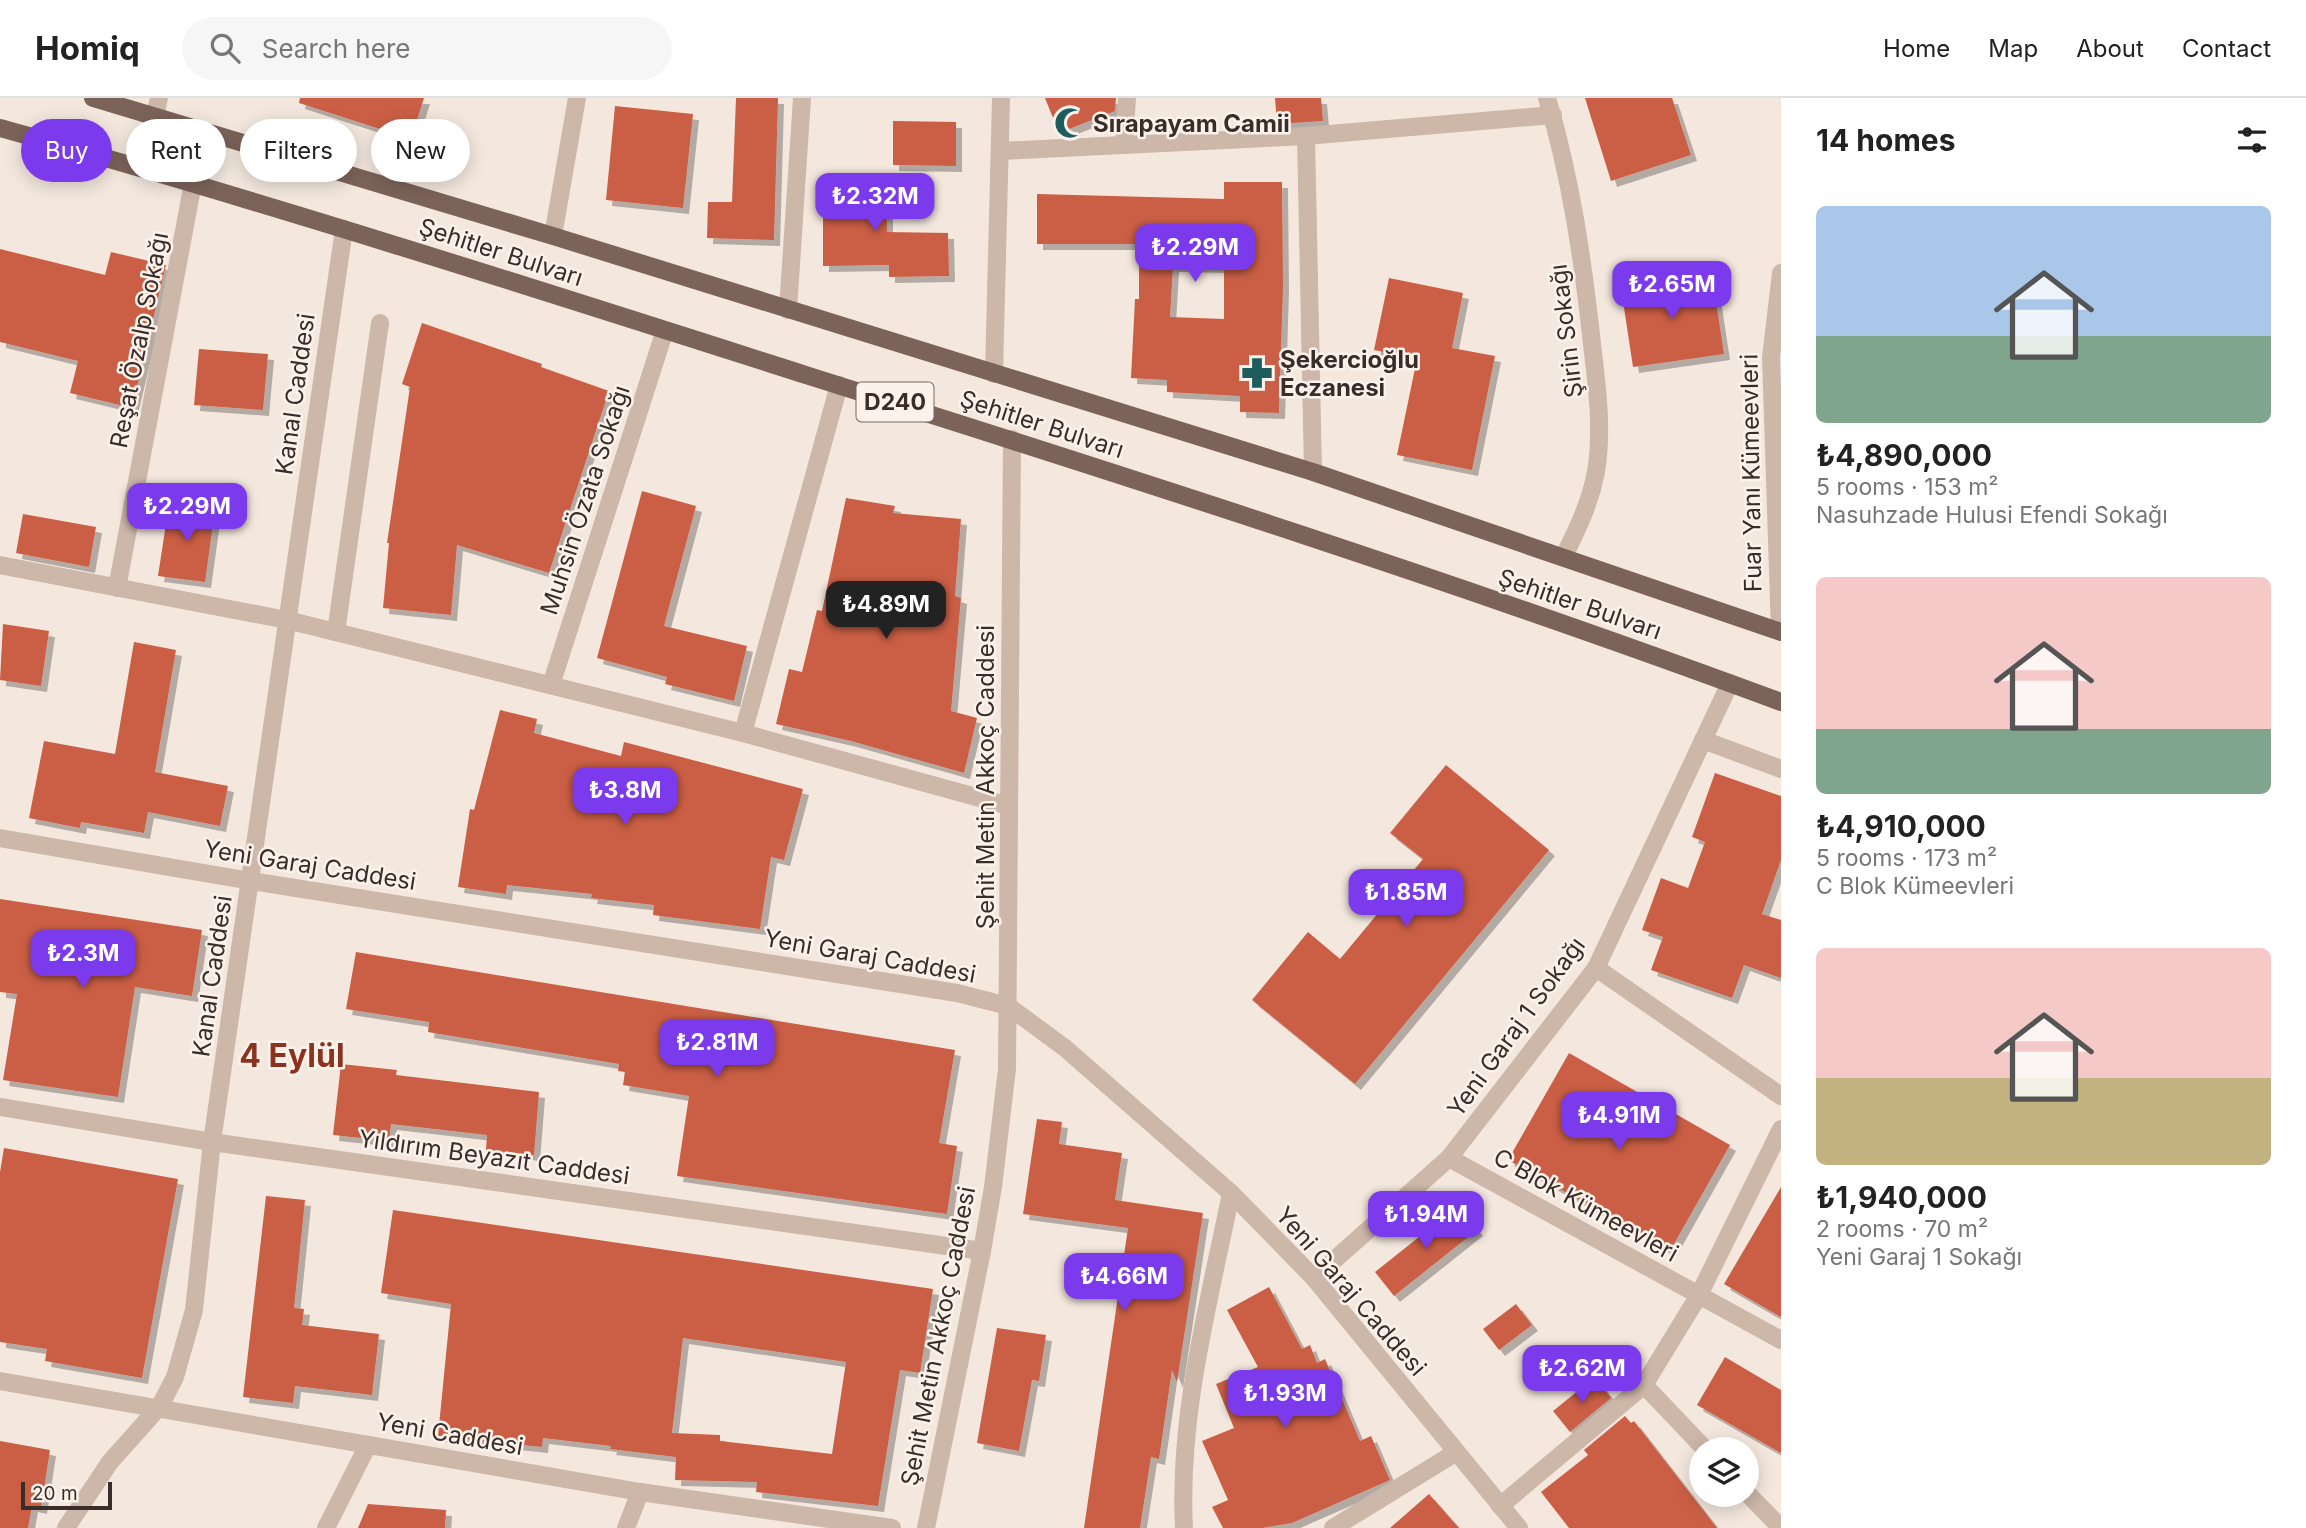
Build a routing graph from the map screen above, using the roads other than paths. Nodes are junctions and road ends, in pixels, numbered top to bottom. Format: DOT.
graph roads {
  1 [pos="93,98"];
  2 [pos="159,98"];
  3 [pos="577,98"];
  4 [pos="802,98"];
  5 [pos="1001,98"];
  6 [pos="1126,98"];
  7 [pos="1550,107"];
  8 [pos="155,116"];
  9 [pos="0,128"];
  10 [pos="1306,136"];
  11 [pos="1124,145"];
  12 [pos="1000,152"];
  13 [pos="193,183"];
  14 [pos="344,229"];
  15 [pos="553,236"];
  16 [pos="1781,273"];
  17 [pos="788,310"];
  18 [pos="380,323"];
  19 [pos="665,330"];
  20 [pos="995,374"];
  21 [pos="839,385"];
  22 [pos="1012,439"];
  23 [pos="1313,472"];
  24 [pos="1564,556"];
  25 [pos="0,565"];
  26 [pos="117,588"];
  27 [pos="287,620"];
  28 [pos="1781,631"];
  29 [pos="336,632"];
  30 [pos="1730,683"];
  31 [pos="551,685"];
  32 [pos="1781,702"];
  33 [pos="743,733"];
  34 [pos="1703,740"];
  35 [pos="1781,769"];
  36 [pos="1009,806"];
  37 [pos="0,838"];
  38 [pos="251,881"];
  39 [pos="1596,968"];
  40 [pos="1008,1006"];
  41 [pos="1781,1096"];
  42 [pos="0,1107"];
  43 [pos="1781,1129"];
  44 [pos="212,1142"];
  45 [pos="1449,1158"];
  46 [pos="1231,1193"];
  47 [pos="982,1251"];
  48 [pos="1314,1278"];
  49 [pos="1699,1295"];
  50 [pos="1781,1340"];
  51 [pos="0,1381"];
  52 [pos="1644,1385"];
  53 [pos="160,1406"];
  54 [pos="1694,1437"];
  55 [pos="368,1445"];
  56 [pos="1455,1452"];
  57 [pos="640,1492"];
  58 [pos="1759,1505"];
  59 [pos="1500,1506"];
  60 [pos="66,1528"];
  61 [pos="327,1528"];
  62 [pos="626,1528"];
  63 [pos="892,1528"];
  64 [pos="926,1528"];
  65 [pos="1184,1528"];
  66 [pos="1334,1528"];
  67 [pos="1519,1528"];
  68 [pos="1781,1528"];
  1 -- 8 [label="main road, Şehitler Bulvarı / D240"];
  2 -- 8 [label="street"];
  3 -- 15 [label="street"];
  4 -- 17 [label="street"];
  5 -- 12 [label="street"];
  6 -- 11 [label="street"];
  7 -- 10 [label="street"];
  7 -- 24 [label="street, Şirin Sokağı"];
  8 -- 15 [label="main road, Şehitler Bulvarı / D240"];
  9 -- 13 [label="main road, Şehitler Bulvarı / D240"];
  10 -- 11 [label="street"];
  10 -- 23 [label="street"];
  11 -- 12 [label="street"];
  12 -- 20 [label="street"];
  13 -- 14 [label="main road, Şehitler Bulvarı / D240"];
  13 -- 26 [label="street, Reşat Özalp Sokağı"];
  14 -- 19 [label="main road, Şehitler Bulvarı / D240"];
  14 -- 27 [label="street, Kanal Caddesi"];
  15 -- 17 [label="main road, Şehitler Bulvarı / D240"];
  16 -- 28 [label="street, Fuar Yanı Kümeevleri"];
  17 -- 20 [label="main road, Şehitler Bulvarı / D240"];
  18 -- 29 [label="street"];
  19 -- 21 [label="main road, Şehitler Bulvarı / D240"];
  19 -- 31 [label="street, Muhsin Özata Sokağı"];
  20 -- 23 [label="main road, Şehitler Bulvarı / D240"];
  21 -- 22 [label="main road, Şehitler Bulvarı / D240"];
  21 -- 33 [label="street"];
  22 -- 30 [label="main road, Şehitler Bulvarı / D240"];
  22 -- 36 [label="street, Şehit Metin Akkoç Caddesi"];
  23 -- 24 [label="main road, Şehitler Bulvarı / D240"];
  24 -- 28 [label="main road, Şehitler Bulvarı / D240"];
  25 -- 26 [label="street"];
  26 -- 27 [label="street"];
  27 -- 29 [label="street"];
  27 -- 38 [label="street, Kanal Caddesi"];
  29 -- 31 [label="street"];
  30 -- 32 [label="main road, Şehitler Bulvarı / D240"];
  30 -- 34 [label="street, Yeni Garaj 1 Sokağı"];
  31 -- 33 [label="street"];
  33 -- 36 [label="street"];
  34 -- 35 [label="street"];
  34 -- 39 [label="street, Yeni Garaj 1 Sokağı"];
  36 -- 40 [label="street, Şehit Metin Akkoç Caddesi"];
  37 -- 38 [label="street, Yeni Garaj Caddesi"];
  38 -- 40 [label="street, Yeni Garaj Caddesi"];
  38 -- 44 [label="street, Kanal Caddesi"];
  39 -- 41 [label="street"];
  39 -- 45 [label="street, Yeni Garaj 1 Sokağı"];
  40 -- 46 [label="street, Yeni Garaj Caddesi"];
  40 -- 47 [label="street, Şehit Metin Akkoç Caddesi"];
  42 -- 44 [label="street, Yıldırım Beyazıt Caddesi"];
  43 -- 49 [label="street"];
  44 -- 47 [label="street, Yıldırım Beyazıt Caddesi"];
  44 -- 53 [label="street, Kanal Caddesi"];
  45 -- 48 [label="street, Yeni Garaj 1 Sokağı"];
  45 -- 49 [label="street, C Blok Kümeevleri"];
  46 -- 48 [label="street, Yeni Garaj Caddesi"];
  46 -- 65 [label="street"];
  47 -- 64 [label="street, Şehit Metin Akkoç Caddesi"];
  48 -- 56 [label="street, Yeni Garaj Caddesi"];
  49 -- 50 [label="street, C Blok Kümeevleri"];
  49 -- 52 [label="street"];
  51 -- 53 [label="street, Yeni Caddesi"];
  52 -- 54 [label="street"];
  52 -- 59 [label="street"];
  53 -- 55 [label="street, Yeni Caddesi"];
  53 -- 60 [label="street, Kanal Caddesi"];
  55 -- 57 [label="street, Yeni Caddesi"];
  55 -- 61 [label="street"];
  56 -- 59 [label="street, Yeni Garaj Caddesi"];
  56 -- 66 [label="street"];
  57 -- 62 [label="street"];
  57 -- 63 [label="street, Yeni Caddesi"];
  58 -- 68 [label="street"];
  59 -- 67 [label="street, Yeni Garaj Caddesi"];
}
